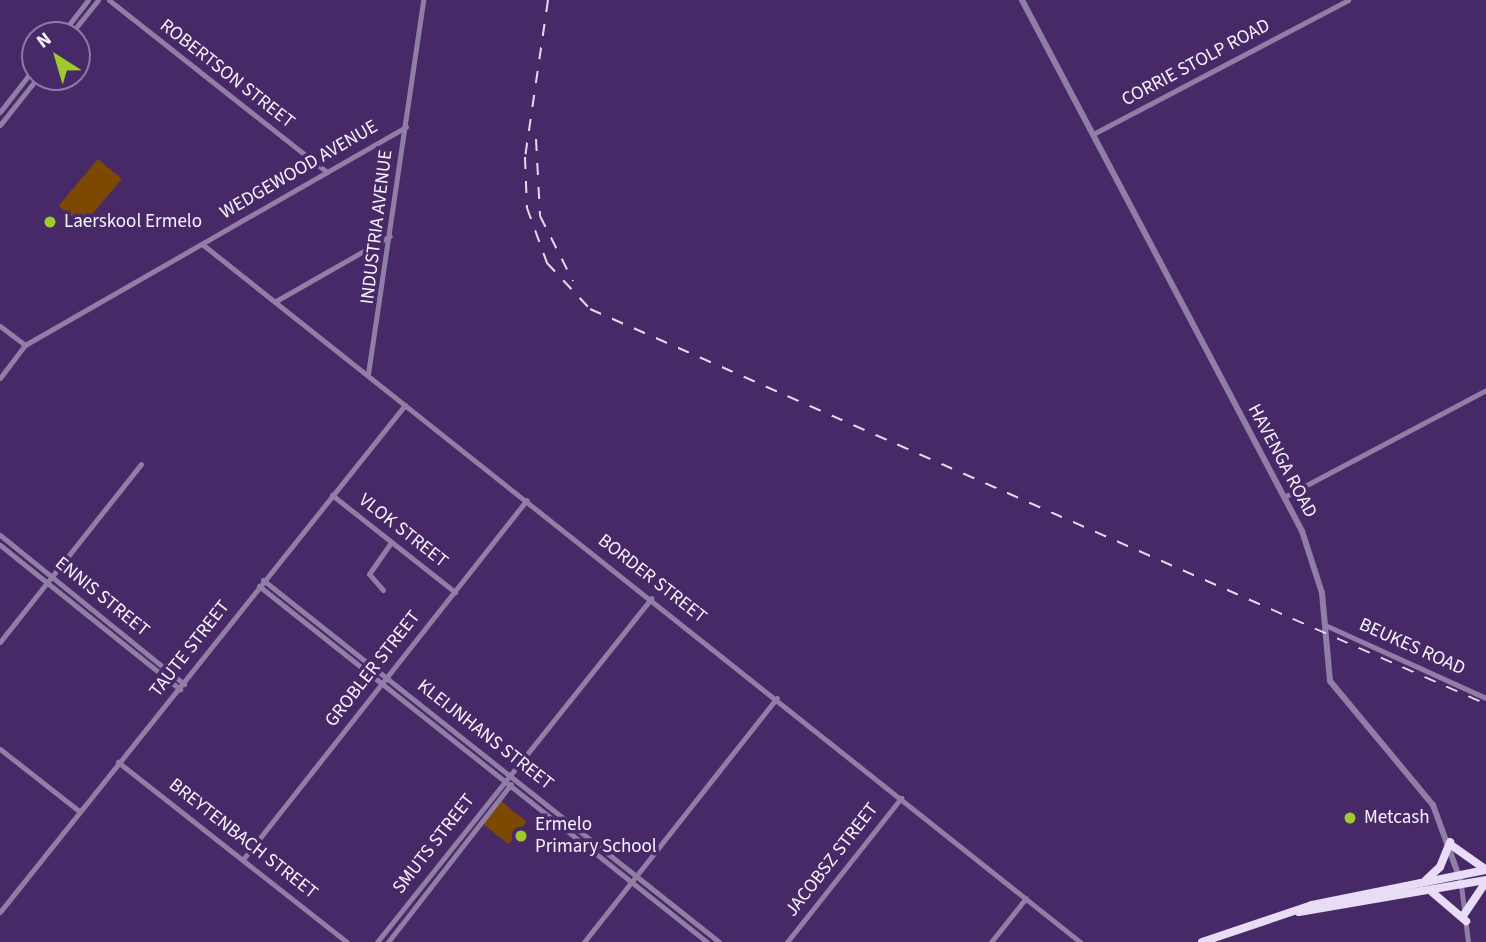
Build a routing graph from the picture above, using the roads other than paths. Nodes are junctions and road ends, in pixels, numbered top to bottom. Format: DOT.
graph roads {
  1 [pos="88,0"];
  2 [pos="98,0"];
  3 [pos="109,0"];
  4 [pos="424,0"];
  5 [pos="1022,0"];
  6 [pos="1348,0"];
  7 [pos="72,21"];
  8 [pos="81,21"];
  9 [pos="21,88"];
  10 [pos="25,91"];
  11 [pos="1,118"];
  12 [pos="406,127"];
  13 [pos="1095,133"];
  14 [pos="327,172"];
  15 [pos="390,236"];
  16 [pos="202,244"];
  17 [pos="276,301"];
  18 [pos="0,326"];
  19 [pos="25,345"];
  20 [pos="368,374"];
  21 [pos="0,378"];
  22 [pos="1486,390"];
  23 [pos="405,405"];
  24 [pos="141,464"];
  25 [pos="332,495"];
  26 [pos="1284,497"];
  27 [pos="527,500"];
  28 [pos="0,535"];
  29 [pos="391,541"];
  30 [pos="0,545"];
  31 [pos="52,576"];
  32 [pos="263,580"];
  33 [pos="47,582"];
  34 [pos="259,586"];
  35 [pos="383,590"];
  36 [pos="455,592"];
  37 [pos="652,598"];
  38 [pos="1325,625"];
  39 [pos="0,642"];
  40 [pos="385,680"];
  41 [pos="182,686"];
  42 [pos="778,698"];
  43 [pos="1486,698"];
  44 [pos="0,749"];
  45 [pos="118,762"];
  46 [pos="510,780"];
  47 [pos="901,798"];
  48 [pos="79,811"];
  49 [pos="1450,843"];
  50 [pos="244,858"];
  51 [pos="1486,870"];
  52 [pos="1459,875"];
  53 [pos="635,878"];
  54 [pos="1486,881"];
  55 [pos="1420,883"];
  56 [pos="1461,885"];
  57 [pos="1429,891"];
  58 [pos="1026,898"];
  59 [pos="1296,911"];
  60 [pos="0,912"];
  61 [pos="1466,917"];
  62 [pos="348,942"];
  63 [pos="377,942"];
  64 [pos="388,942"];
  65 [pos="584,942"];
  66 [pos="707,942"];
  67 [pos="719,942"];
  68 [pos="787,942"];
  69 [pos="991,942"];
  70 [pos="1080,942"];
  71 [pos="1202,942"];
  72 [pos="1468,942"];
  1 -- 7 [label="street"];
  2 -- 8 [label="street"];
  3 -- 14 [label="street, ROBERTSON STREET"];
  4 -- 12 [label="street, INDUSTRIA AVENUE"];
  5 -- 13 [label="street, HAVENGA ROAD"];
  6 -- 13 [label="street, CORRIE STOLP ROAD"];
  9 -- 11 [label="street"];
  10 -- 11 [label="street"];
  12 -- 14 [label="street, WEDGEWOOD AVENUE"];
  12 -- 15 [label="street, INDUSTRIA AVENUE"];
  13 -- 26 [label="street, HAVENGA ROAD"];
  14 -- 16 [label="street, WEDGEWOOD AVENUE"];
  15 -- 17 [label="street"];
  15 -- 20 [label="street, INDUSTRIA AVENUE"];
  16 -- 17 [label="street, BORDER STREET"];
  16 -- 19 [label="street, WEDGEWOOD AVENUE"];
  17 -- 20 [label="street, BORDER STREET"];
  18 -- 19 [label="street"];
  19 -- 21 [label="street"];
  20 -- 23 [label="street, BORDER STREET"];
  22 -- 26 [label="street"];
  23 -- 25 [label="street, TAUTE STREET"];
  23 -- 27 [label="street, BORDER STREET"];
  24 -- 31 [label="street"];
  25 -- 29 [label="street, VLOK STREET"];
  25 -- 32 [label="street, TAUTE STREET"];
  26 -- 38 [label="street, HAVENGA ROAD"];
  27 -- 36 [label="street, GROBLER STREET"];
  27 -- 37 [label="street, BORDER STREET"];
  28 -- 31 [label="street, ENNIS STREET"];
  29 -- 35 [label="street"];
  29 -- 36 [label="street, VLOK STREET"];
  30 -- 33 [label="street, ENNIS STREET"];
  31 -- 33 [label="street"];
  31 -- 41 [label="street, ENNIS STREET"];
  32 -- 34 [label="street, TAUTE STREET"];
  32 -- 40 [label="street, KLEIJNHANS STREET"];
  33 -- 39 [label="street"];
  33 -- 41 [label="street, ENNIS STREET"];
  34 -- 40 [label="street, KLEIJNHANS STREET"];
  34 -- 41 [label="street, TAUTE STREET"];
  36 -- 40 [label="street, GROBLER STREET"];
  37 -- 42 [label="street, BORDER STREET"];
  37 -- 46 [label="street, SMUTS STREET"];
  38 -- 43 [label="street, BEUKES ROAD"];
  38 -- 49 [label="street, HAVENGA ROAD"];
  40 -- 46 [label="street, KLEIJNHANS STREET"];
  40 -- 50 [label="street, GROBLER STREET"];
  41 -- 45 [label="street, TAUTE STREET"];
  42 -- 47 [label="street, BORDER STREET"];
  42 -- 53 [label="street"];
  44 -- 48 [label="street"];
  45 -- 48 [label="street, TAUTE STREET"];
  45 -- 50 [label="street, BREYTENBACH STREET"];
  46 -- 53 [label="street, KLEIJNHANS STREET"];
  46 -- 63 [label="street, SMUTS STREET"];
  46 -- 64 [label="street, SMUTS STREET"];
  47 -- 58 [label="street, BORDER STREET"];
  47 -- 68 [label="street, JACOBSZ STREET"];
  48 -- 60 [label="street, TAUTE STREET"];
  49 -- 51 [label="highway"];
  49 -- 52 [label="street, HAVENGA ROAD"];
  49 -- 55 [label="highway"];
  50 -- 62 [label="street, BREYTENBACH STREET"];
  51 -- 52 [label="highway"];
  52 -- 55 [label="highway"];
  52 -- 56 [label="street, HAVENGA ROAD"];
  53 -- 65 [label="street"];
  53 -- 66 [label="street, KLEIJNHANS STREET"];
  53 -- 67 [label="street, KLEIJNHANS STREET"];
  54 -- 56 [label="highway"];
  54 -- 61 [label="highway"];
  55 -- 59 [label="highway"];
  56 -- 57 [label="highway"];
  56 -- 61 [label="street, HAVENGA ROAD"];
  57 -- 59 [label="highway"];
  57 -- 61 [label="highway"];
  58 -- 69 [label="street"];
  58 -- 70 [label="street, BORDER STREET"];
  59 -- 71 [label="highway"];
  61 -- 72 [label="street, HAVENGA ROAD"];
}
